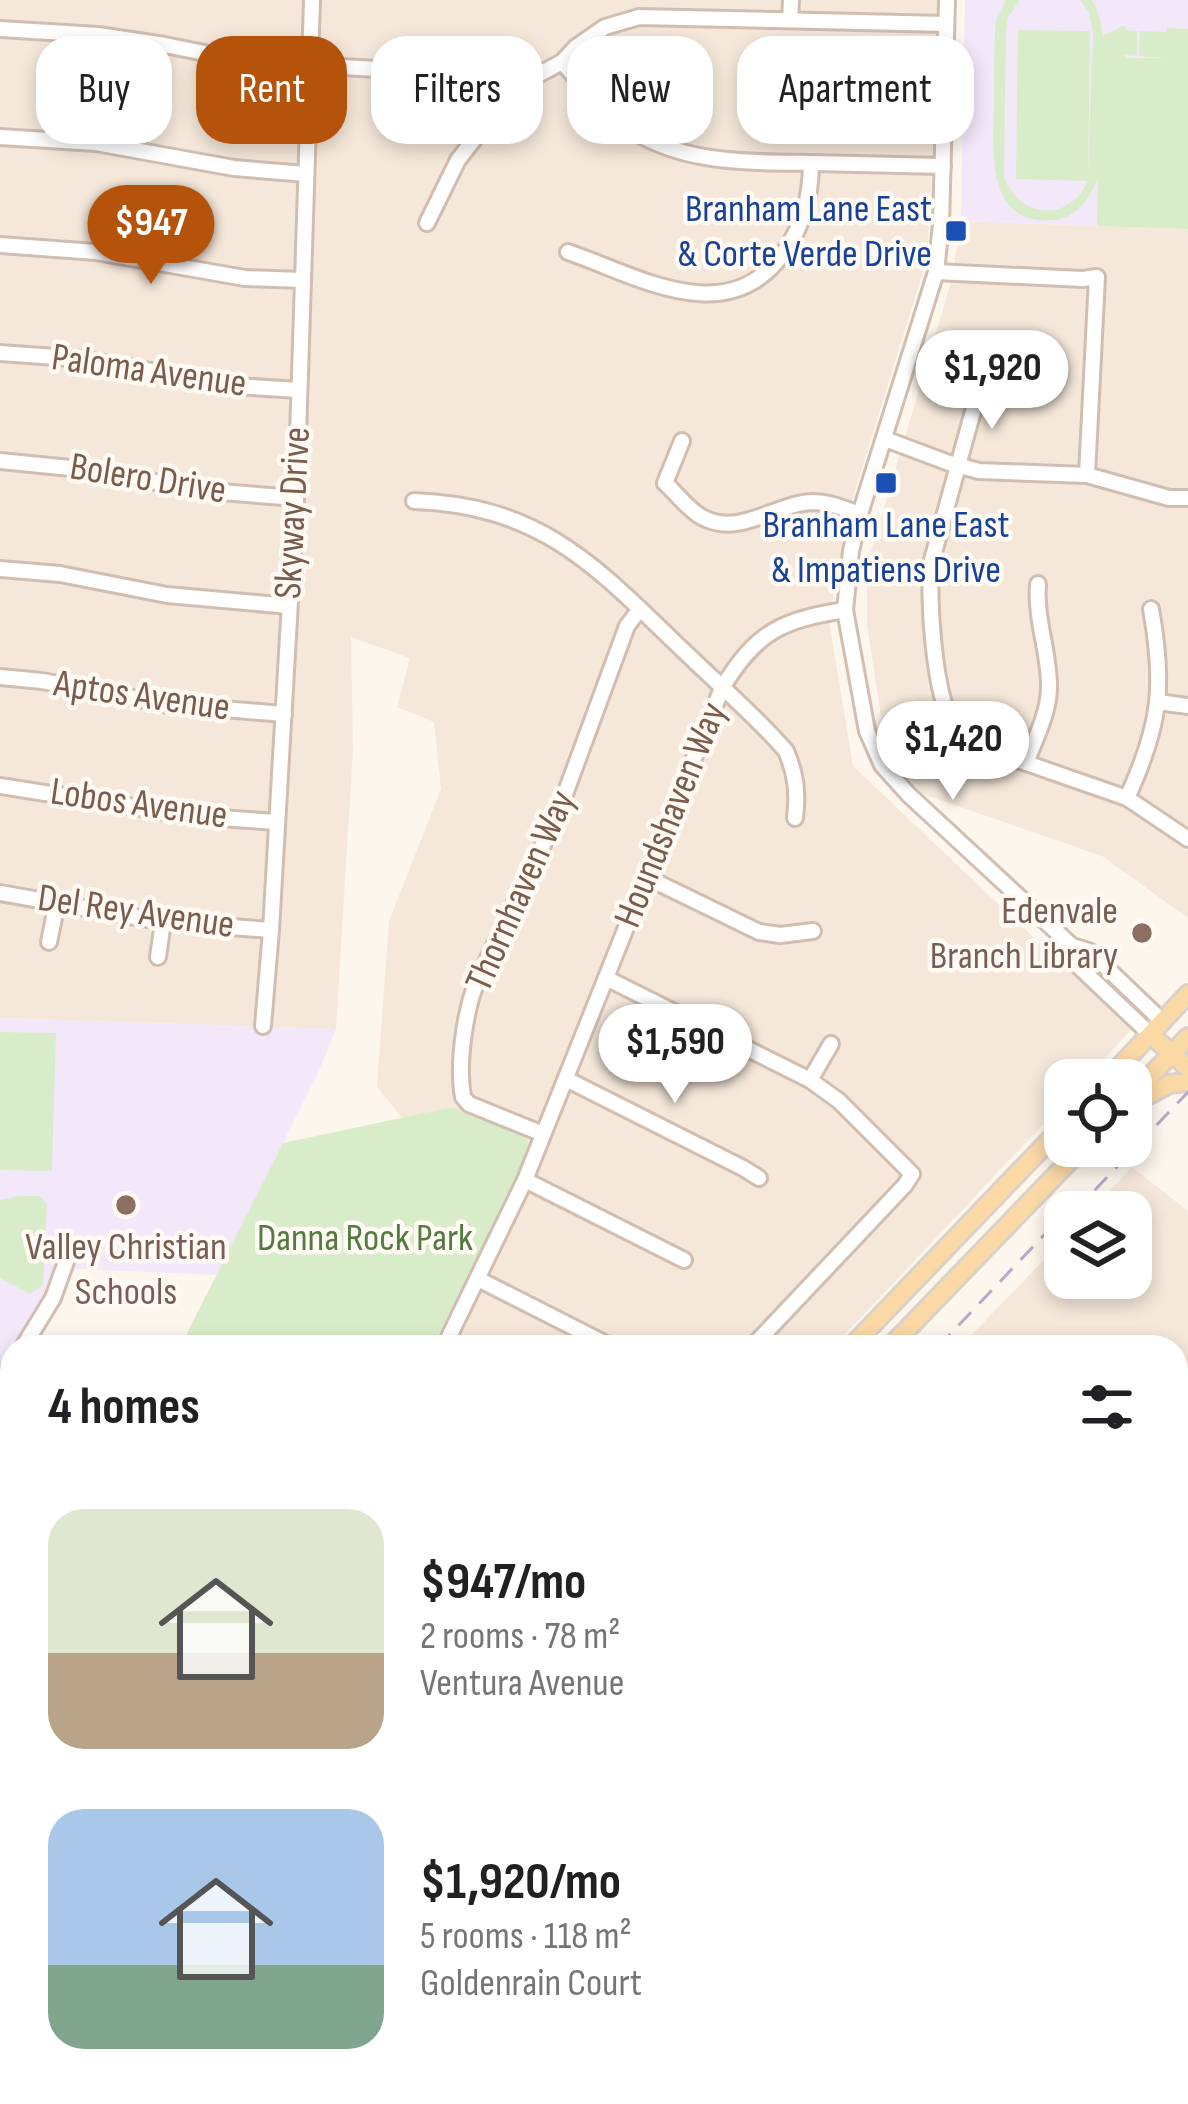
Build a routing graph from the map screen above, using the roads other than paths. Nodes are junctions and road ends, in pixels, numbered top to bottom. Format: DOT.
graph roads {
  1 [pos="312,0"];
  2 [pos="791,0"];
  3 [pos="947,0"];
  4 [pos="640,8"];
  5 [pos="790,20"];
  6 [pos="946,24"];
  7 [pos="0,29"];
  8 [pos="310,36"];
  9 [pos="196,51"];
  10 [pos="562,62"];
  11 [pos="543,72"];
  12 [pos="0,137"];
  13 [pos="307,144"];
  14 [pos="470,144"];
  15 [pos="811,163"];
  16 [pos="944,166"];
  17 [pos="306,174"];
  18 [pos="427,223"];
  19 [pos="0,245"];
  20 [pos="568,252"];
  21 [pos="936,272"];
  22 [pos="302,280"];
  23 [pos="0,353"];
  24 [pos="980,386"];
  25 [pos="298,390"];
  26 [pos="885,439"];
  27 [pos="682,441"];
  28 [pos="0,461"];
  29 [pos="959,466"];
  30 [pos="1088,475"];
  31 [pos="296,498"];
  32 [pos="1188,499"];
  33 [pos="414,501"];
  34 [pos="860,514"];
  35 [pos="0,569"];
  36 [pos="1038,584"];
  37 [pos="290,606"];
  38 [pos="640,609"];
  39 [pos="1151,609"];
  40 [pos="845,610"];
  41 [pos="0,677"];
  42 [pos="722,688"];
  43 [pos="1158,703"];
  44 [pos="1188,706"];
  45 [pos="284,714"];
  46 [pos="1026,763"];
  47 [pos="0,786"];
  48 [pos="1127,798"];
  49 [pos="795,818"];
  50 [pos="277,822"];
  51 [pos="1188,839"];
  52 [pos="646,877"];
  53 [pos="0,893"];
  54 [pos="57,904"];
  55 [pos="163,922"];
  56 [pos="272,930"];
  57 [pos="813,931"];
  58 [pos="49,942"];
  59 [pos="158,957"];
  60 [pos="606,978"];
  61 [pos="1188,994"];
  62 [pos="263,1026"];
  63 [pos="1157,1028"];
  64 [pos="831,1044"];
  65 [pos="1183,1045"];
  66 [pos="1127,1059"];
  67 [pos="1188,1068"];
  68 [pos="1152,1078"];
  69 [pos="566,1079"];
  70 [pos="810,1080"];
  71 [pos="1188,1082"];
  72 [pos="1152,1091"];
  73 [pos="543,1134"];
  74 [pos="1044,1146"];
  75 [pos="1064,1167"];
  76 [pos="759,1178"];
  77 [pos="526,1180"];
  78 [pos="67,1259"];
  79 [pos="684,1260"];
  80 [pos="478,1279"];
  81 [pos="30,1335"];
  82 [pos="450,1335"];
  83 [pos="573,1335"];
  84 [pos="763,1335"];
  85 [pos="863,1335"];
  86 [pos="902,1335"];
  1 -- 8 [label="street, Skyway Drive"];
  2 -- 5 [label="street"];
  3 -- 6 [label="street"];
  4 -- 5 [label="street"];
  4 -- 10 [label="street"];
  5 -- 6 [label="street"];
  6 -- 16 [label="street"];
  7 -- 9 [label="street"];
  10 -- 11 [label="street"];
  10 -- 15 [label="street"];
  12 -- 17 [label="street"];
  13 -- 17 [label="street, Skyway Drive"];
  14 -- 18 [label="street"];
  15 -- 16 [label="street"];
  15 -- 20 [label="street"];
  16 -- 21 [label="street"];
  17 -- 22 [label="street, Skyway Drive"];
  19 -- 22 [label="street"];
  21 -- 26 [label="street"];
  21 -- 30 [label="street"];
  22 -- 25 [label="street, Skyway Drive"];
  23 -- 25 [label="street, Paloma Avenue"];
  24 -- 29 [label="street"];
  25 -- 31 [label="street, Skyway Drive"];
  26 -- 29 [label="street"];
  26 -- 34 [label="street"];
  27 -- 34 [label="street"];
  28 -- 31 [label="street, Bolero Drive"];
  29 -- 30 [label="street"];
  29 -- 46 [label="street"];
  30 -- 32 [label="street"];
  31 -- 37 [label="street, Skyway Drive"];
  33 -- 38 [label="street"];
  34 -- 40 [label="street"];
  35 -- 37 [label="street"];
  36 -- 46 [label="street"];
  37 -- 45 [label="street, Skyway Drive"];
  38 -- 42 [label="street"];
  38 -- 73 [label="street, Thornhaven Way"];
  39 -- 43 [label="street"];
  40 -- 42 [label="street, Houndshaven Way"];
  40 -- 63 [label="street"];
  41 -- 45 [label="street, Aptos Avenue"];
  42 -- 49 [label="street"];
  42 -- 52 [label="street, Houndshaven Way"];
  43 -- 44 [label="street"];
  43 -- 48 [label="street"];
  45 -- 50 [label="street, Skyway Drive"];
  46 -- 48 [label="street"];
  47 -- 50 [label="street, Lobos Avenue"];
  48 -- 51 [label="street"];
  50 -- 56 [label="street, Skyway Drive"];
  52 -- 57 [label="street"];
  52 -- 60 [label="street, Houndshaven Way"];
  53 -- 54 [label="street, Del Rey Avenue"];
  54 -- 55 [label="street, Del Rey Avenue"];
  54 -- 58 [label="street"];
  55 -- 56 [label="street, Del Rey Avenue"];
  55 -- 59 [label="street"];
  56 -- 62 [label="street, Skyway Drive"];
  60 -- 69 [label="street, Houndshaven Way"];
  60 -- 70 [label="street"];
  61 -- 63 [label="main road"];
  63 -- 65 [label="main road"];
  63 -- 66 [label="main road"];
  64 -- 70 [label="street"];
  65 -- 67 [label="main road"];
  65 -- 68 [label="main road"];
  69 -- 73 [label="street, Houndshaven Way"];
  69 -- 76 [label="street"];
  70 -- 84 [label="street"];
  71 -- 72 [label="main road"];
  73 -- 77 [label="street, Houndshaven Way"];
  74 -- 85 [label="main road"];
  75 -- 86 [label="main road"];
  77 -- 79 [label="street"];
  77 -- 80 [label="street, Houndshaven Way"];
  78 -- 81 [label="street"];
  80 -- 82 [label="street, Houndshaven Way"];
  80 -- 83 [label="street"];
}
